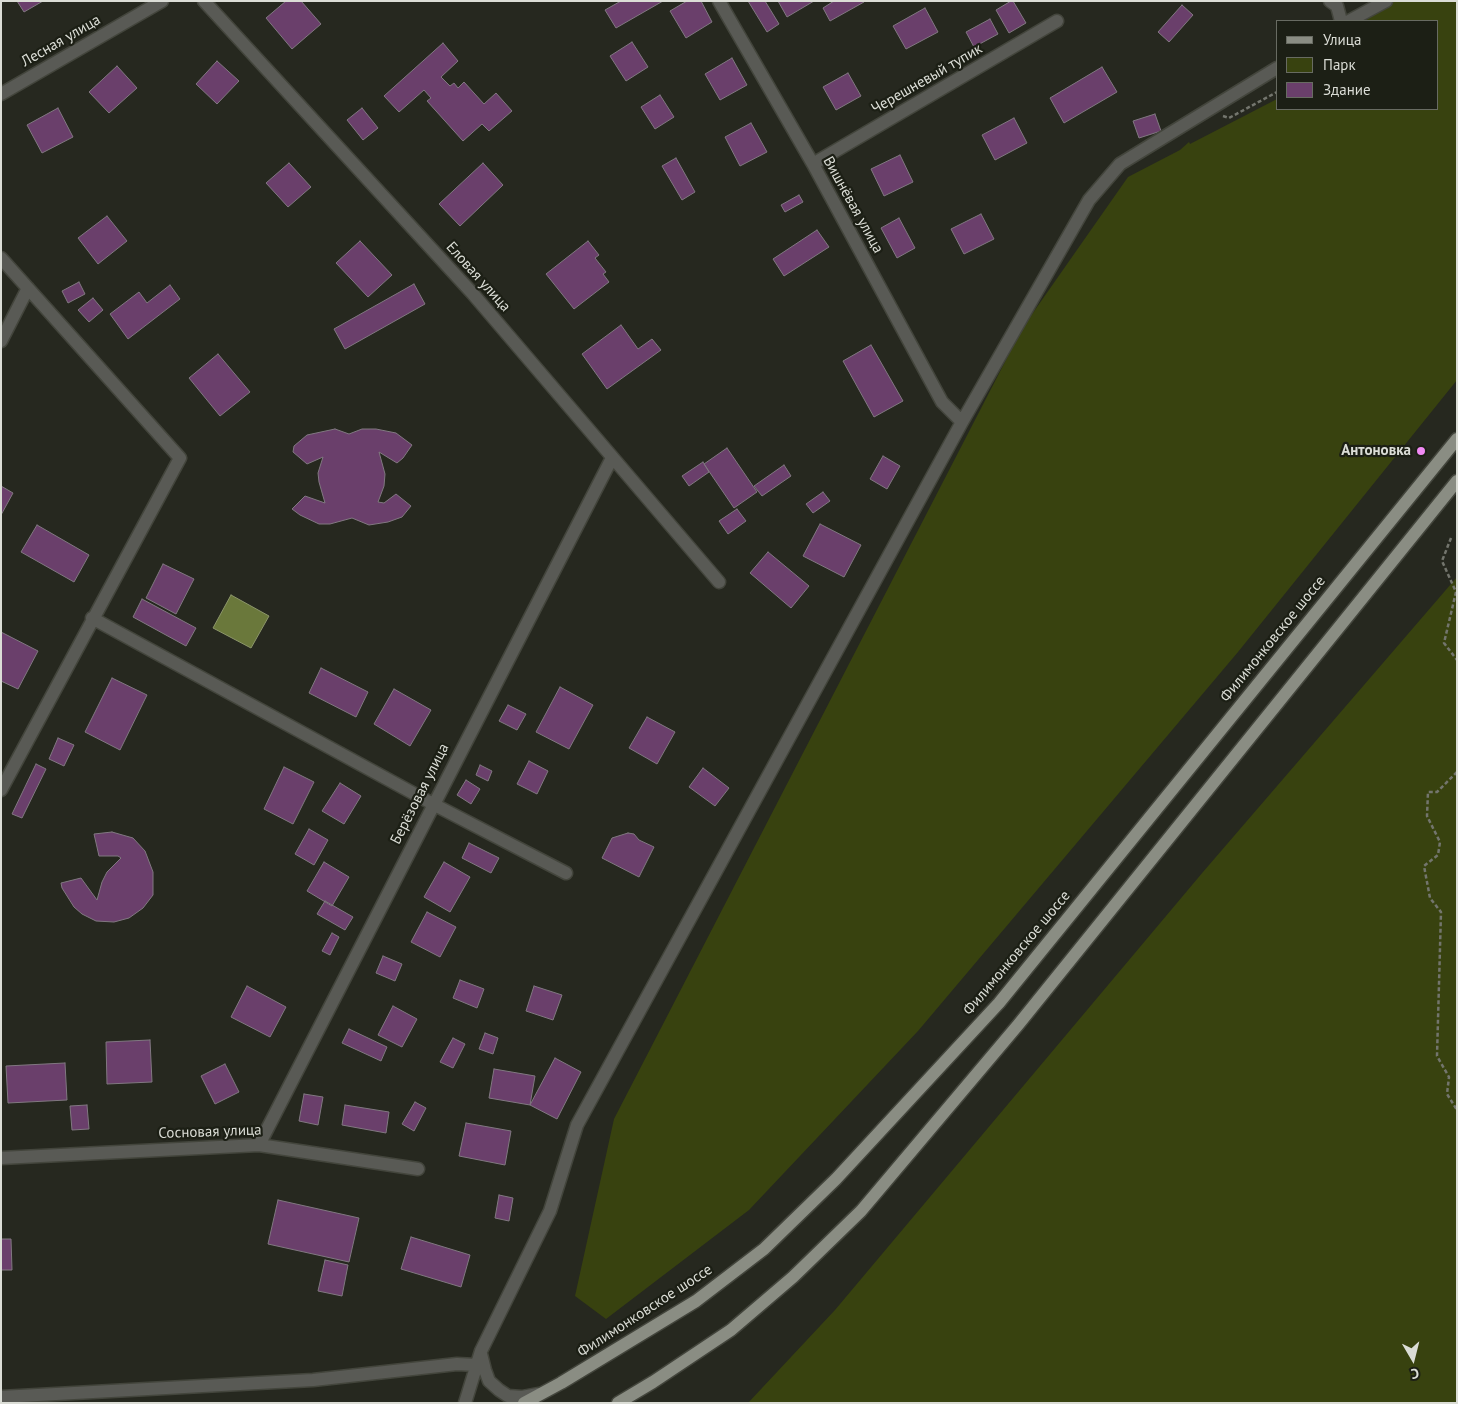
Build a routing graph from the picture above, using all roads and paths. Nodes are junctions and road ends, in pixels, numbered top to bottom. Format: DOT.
graph roads {
  1 [pos="162,1"];
  2 [pos="204,1"];
  3 [pos="719,1"];
  4 [pos="1330,1"];
  5 [pos="1386,1"];
  6 [pos="1341,20"];
  7 [pos="1351,20"];
  8 [pos="1057,21"];
  9 [pos="1276,69"];
  10 [pos="1276,93"];
  11 [pos="1,94"];
  12 [pos="1205,112"];
  13 [pos="813,164"];
  14 [pos="1,258"];
  15 [pos="28,288"];
  16 [pos="1,341"];
  17 [pos="962,422"];
  18 [pos="1457,439"];
  19 [pos="612,458"];
  20 [pos="1457,481"];
  21 [pos="1451,538"];
  22 [pos="719,582"];
  23 [pos="92,618"];
  24 [pos="1457,660"];
  25 [pos="1457,772"];
  26 [pos="1,790"];
  27 [pos="433,804"];
  28 [pos="566,873"];
  29 [pos="1457,1110"];
  30 [pos="259,1145"];
  31 [pos="1,1158"];
  32 [pos="418,1169"];
  33 [pos="481,1351"];
  34 [pos="476,1365"];
  35 [pos="542,1394"];
  36 [pos="1,1397"];
  37 [pos="465,1403"];
  38 [pos="524,1403"];
  39 [pos="618,1403"];
  1 -- 11 [label="street, Лесная улица"];
  2 -- 19 [label="street, Еловая улица"];
  3 -- 13 [label="street, Вишнёвая улица"];
  4 -- 6 [label="street"];
  5 -- 7 [label="street"];
  8 -- 13 [label="street, Черешневый тупик"];
  9 -- 12 [label="street"];
  10 -- 12 [label="path"];
  12 -- 17 [label="street"];
  13 -- 17 [label="street, Вишнёвая улица"];
  14 -- 15 [label="street"];
  15 -- 16 [label="street"];
  15 -- 23 [label="street"];
  17 -- 33 [label="street"];
  18 -- 35 [label="main road, Филимонковское шоссе"];
  19 -- 22 [label="street, Еловая улица"];
  19 -- 27 [label="street, Берёзовая улица"];
  20 -- 39 [label="main road"];
  21 -- 24 [label="path"];
  23 -- 26 [label="street"];
  23 -- 27 [label="street"];
  25 -- 29 [label="path"];
  27 -- 28 [label="street"];
  27 -- 30 [label="street, Берёзовая улица"];
  30 -- 31 [label="street, Сосновая улица"];
  30 -- 32 [label="street, Сосновая улица"];
  33 -- 34 [label="street"];
  33 -- 35 [label="street"];
  34 -- 36 [label="street"];
  34 -- 37 [label="street"];
  35 -- 38 [label="main road, Филимонковское шоссе"];
}
